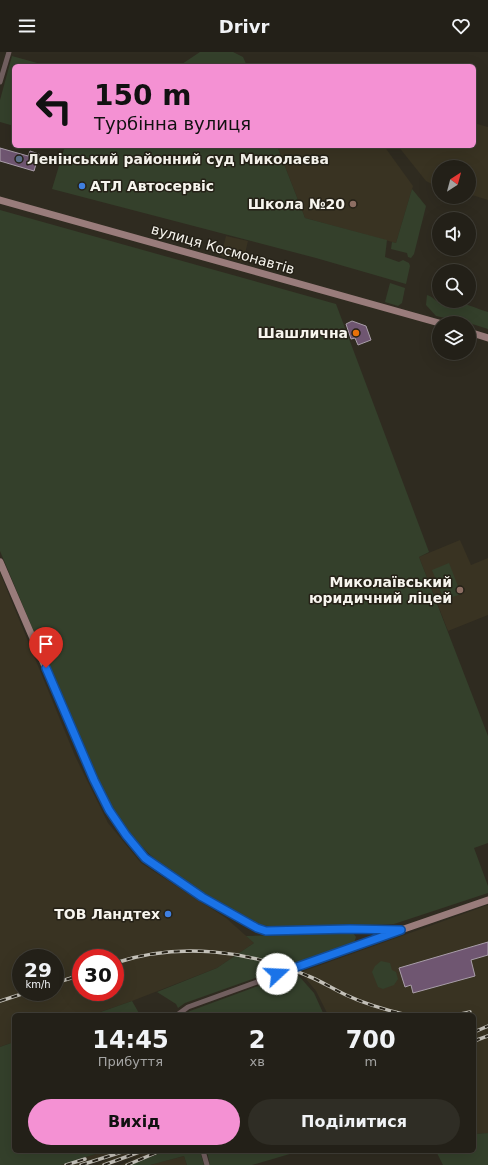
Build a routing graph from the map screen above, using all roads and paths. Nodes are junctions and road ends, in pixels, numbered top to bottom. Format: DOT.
graph roads {
  1 [pos="9,52"];
  2 [pos="0,82"];
  3 [pos="0,200"];
  4 [pos="432,321"];
  5 [pos="476,334"];
  6 [pos="488,338"];
  7 [pos="0,562"];
  8 [pos="488,900"];
  9 [pos="401,930"];
  10 [pos="180,1013"];
  11 [pos="204,1153"];
  12 [pos="207,1165"];
  1 -- 2 [label="street"];
  3 -- 4 [label="street, вулиця Космонавтів"];
  5 -- 6 [label="street"];
  7 -- 9 [label="street"];
  8 -- 9 [label="street"];
  9 -- 10 [label="street"];
  11 -- 12 [label="street"];
}
